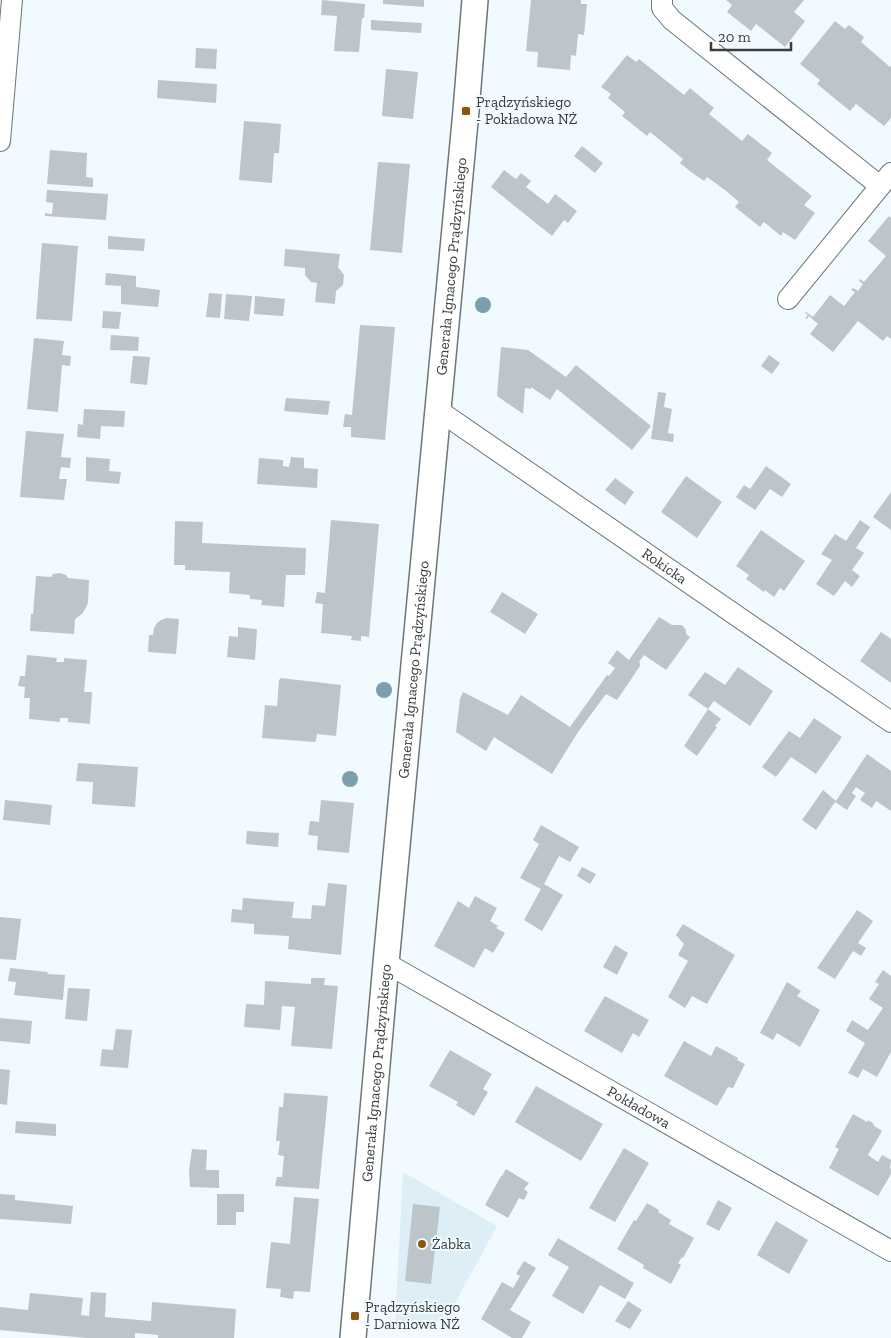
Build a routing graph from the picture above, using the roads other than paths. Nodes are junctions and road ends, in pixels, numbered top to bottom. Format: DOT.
graph roads {
  1 [pos="12,0"];
  2 [pos="475,0"];
  3 [pos="662,0"];
  4 [pos="0,141"];
  5 [pos="886,179"];
  6 [pos="788,299"];
  7 [pos="438,410"];
  8 [pos="891,722"];
  9 [pos="386,963"];
  10 [pos="891,1251"];
  11 [pos="353,1338"];
  1 -- 4 [label="street"];
  2 -- 7 [label="street, Generała Ignacego Prądzyńskiego"];
  3 -- 5 [label="street"];
  5 -- 6 [label="street"];
  7 -- 8 [label="street, Rokicka"];
  7 -- 9 [label="street, Generała Ignacego Prądzyńskiego"];
  9 -- 10 [label="street, Pokładowa"];
  9 -- 11 [label="street, Generała Ignacego Prądzyńskiego"];
}
